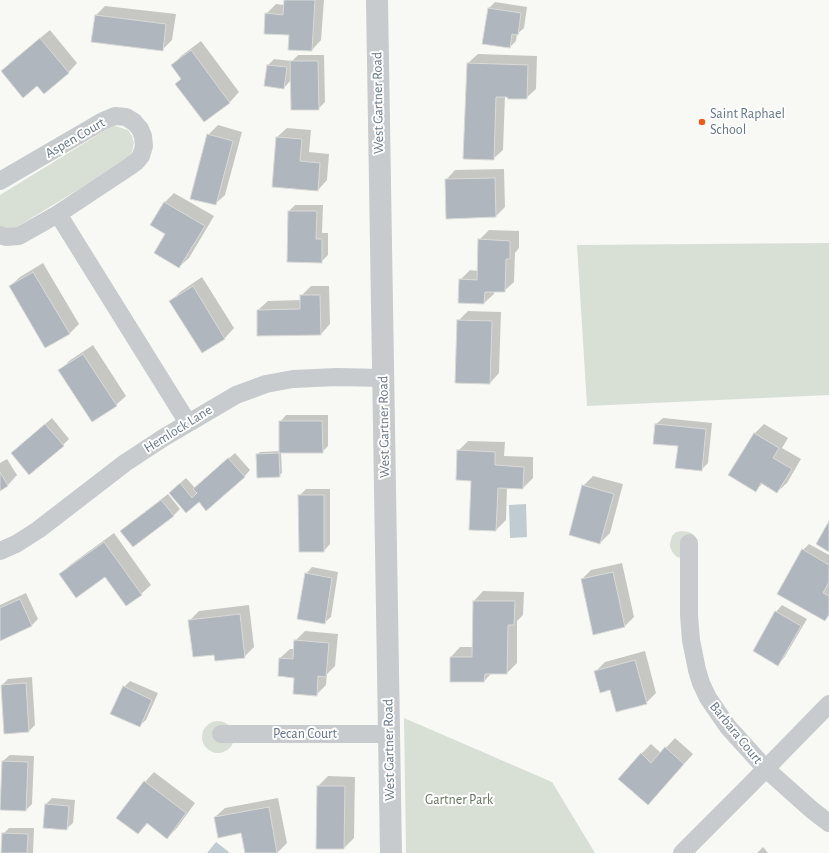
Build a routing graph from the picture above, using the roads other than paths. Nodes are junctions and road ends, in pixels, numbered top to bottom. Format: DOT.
graph roads {
  1 [pos="377,0"];
  2 [pos="0,181"];
  3 [pos="58,214"];
  4 [pos="0,235"];
  5 [pos="383,378"];
  6 [pos="188,423"];
  7 [pos="689,543"];
  8 [pos="0,551"];
  9 [pos="829,704"];
  10 [pos="221,734"];
  11 [pos="389,734"];
  12 [pos="766,769"];
  13 [pos="829,823"];
  14 [pos="391,853"];
  15 [pos="682,853"];
  1 -- 5 [label="street, West Gartner Road"];
  2 -- 3 [label="street, Aspen Court"];
  3 -- 4 [label="street, Aspen Court"];
  3 -- 6 [label="street"];
  5 -- 6 [label="street, Hemlock Lane"];
  5 -- 11 [label="street, West Gartner Road"];
  6 -- 8 [label="street, Hemlock Lane"];
  7 -- 12 [label="street, Barbara Court"];
  9 -- 12 [label="street"];
  10 -- 11 [label="street, Pecan Court"];
  11 -- 14 [label="street, West Gartner Road"];
  12 -- 13 [label="street, Barbara Court"];
  12 -- 15 [label="street"];
}
